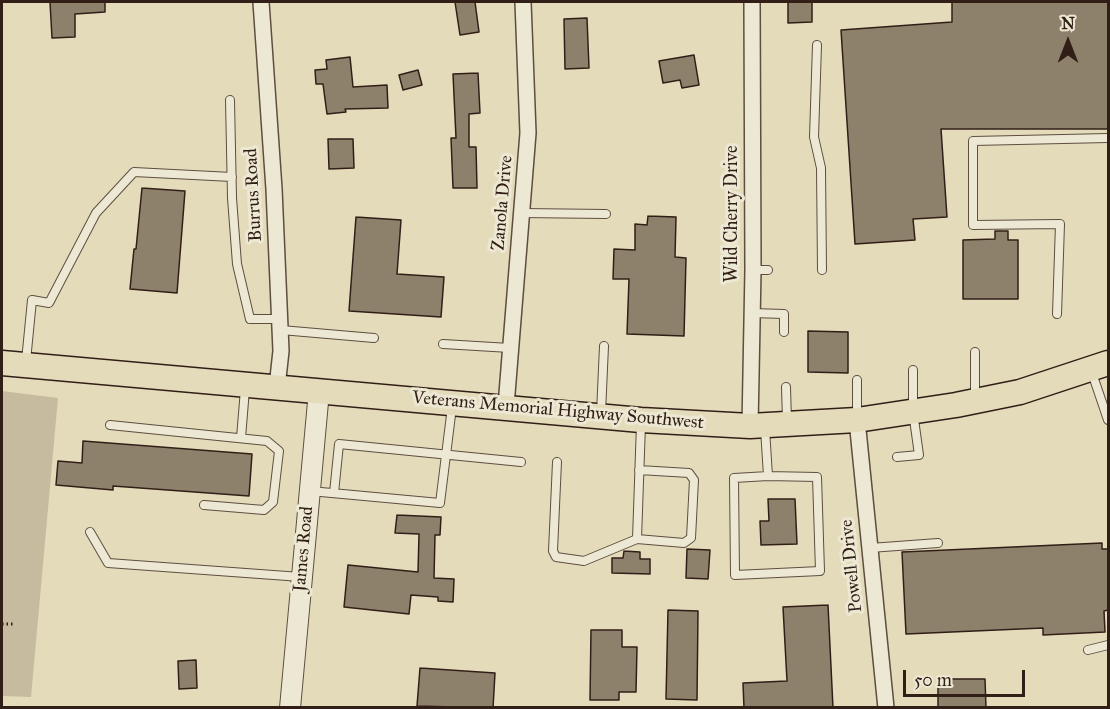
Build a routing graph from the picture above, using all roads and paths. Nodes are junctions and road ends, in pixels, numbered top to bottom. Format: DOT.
graph roads {
  1 [pos="261,2"];
  2 [pos="523,2"];
  3 [pos="752,2"];
  4 [pos="817,45"];
  5 [pos="230,100"];
  6 [pos="1108,138"];
  7 [pos="232,177"];
  8 [pos="522,213"];
  9 [pos="606,214"];
  10 [pos="822,270"];
  11 [pos="752,313"];
  12 [pos="1058,314"];
  13 [pos="280,324"];
  14 [pos="784,332"];
  15 [pos="374,338"];
  16 [pos="443,344"];
  17 [pos="604,346"];
  18 [pos="510,348"];
  19 [pos="975,352"];
  20 [pos="2,363"];
  21 [pos="26,365"];
  22 [pos="1100,366"];
  23 [pos="912,370"];
  24 [pos="857,380"];
  25 [pos="245,384"];
  26 [pos="277,387"];
  27 [pos="786,387"];
  28 [pos="319,391"];
  29 [pos="975,401"];
  30 [pos="453,402"];
  31 [pos="506,406"];
  32 [pos="912,412"];
  33 [pos="601,416"];
  34 [pos="641,420"];
  35 [pos="857,420"];
  36 [pos="1108,420"];
  37 [pos="110,425"];
  38 [pos="767,426"];
  39 [pos="241,438"];
  40 [pos="446,455"];
  41 [pos="897,457"];
  42 [pos="522,462"];
  43 [pos="557,462"];
  44 [pos="639,470"];
  45 [pos="768,476"];
  46 [pos="309,491"];
  47 [pos="334,493"];
  48 [pos="204,505"];
  49 [pos="90,532"];
  50 [pos="637,539"];
  51 [pos="938,543"];
  52 [pos="870,548"];
  53 [pos="301,577"];
  54 [pos="2,624"];
  55 [pos="15,624"];
  56 [pos="1108,645"];
  57 [pos="1089,650"];
  58 [pos="290,708"];
  59 [pos="886,708"];
  1 -- 13 [label="street, Burrus Road"];
  2 -- 8 [label="street, Zanola Drive"];
  3 -- 11 [label="street, Wild Cherry Drive"];
  4 -- 10 [label="lane"];
  5 -- 7 [label="lane"];
  6 -- 12 [label="lane"];
  7 -- 13 [label="lane"];
  7 -- 21 [label="lane"];
  8 -- 9 [label="lane"];
  8 -- 18 [label="street, Zanola Drive"];
  11 -- 14 [label="lane"];
  11 -- 38 [label="street, Wild Cherry Drive"];
  13 -- 15 [label="lane"];
  13 -- 26 [label="street, Burrus Road"];
  16 -- 18 [label="lane"];
  17 -- 33 [label="lane"];
  18 -- 31 [label="street, Zanola Drive"];
  19 -- 29 [label="lane"];
  20 -- 21 [label="main road, Veterans Memorial Highway Southwest"];
  21 -- 25 [label="main road, Veterans Memorial Highway Southwest"];
  22 -- 29 [label="main road, Veterans Memorial Highway Southwest"];
  22 -- 36 [label="lane"];
  23 -- 32 [label="lane"];
  24 -- 35 [label="lane"];
  25 -- 26 [label="main road, Veterans Memorial Highway Southwest"];
  25 -- 39 [label="lane"];
  26 -- 28 [label="main road, Veterans Memorial Highway Southwest"];
  27 -- 38 [label="lane"];
  28 -- 30 [label="main road, Veterans Memorial Highway Southwest"];
  28 -- 46 [label="street, James Road"];
  29 -- 32 [label="main road, Veterans Memorial Highway Southwest"];
  30 -- 31 [label="main road, Veterans Memorial Highway Southwest"];
  30 -- 40 [label="lane"];
  31 -- 33 [label="main road, Veterans Memorial Highway Southwest"];
  32 -- 35 [label="main road, Veterans Memorial Highway Southwest"];
  32 -- 41 [label="lane"];
  33 -- 34 [label="main road, Veterans Memorial Highway Southwest"];
  34 -- 38 [label="main road, Veterans Memorial Highway Southwest"];
  34 -- 44 [label="lane"];
  35 -- 38 [label="main road, Veterans Memorial Highway Southwest"];
  35 -- 52 [label="street, Powell Drive"];
  37 -- 39 [label="lane"];
  38 -- 45 [label="lane"];
  39 -- 48 [label="lane"];
  40 -- 42 [label="lane"];
  40 -- 47 [label="lane"];
  40 -- 47 [label="lane"];
  43 -- 50 [label="lane"];
  44 -- 50 [label="lane"];
  44 -- 50 [label="lane"];
  45 -- 45 [label="lane"];
  46 -- 47 [label="lane"];
  46 -- 53 [label="street, James Road"];
  49 -- 53 [label="lane"];
  51 -- 52 [label="lane"];
  52 -- 59 [label="street, Powell Drive"];
  53 -- 58 [label="street, James Road"];
  54 -- 55 [label="path"];
  56 -- 57 [label="lane"];
}
